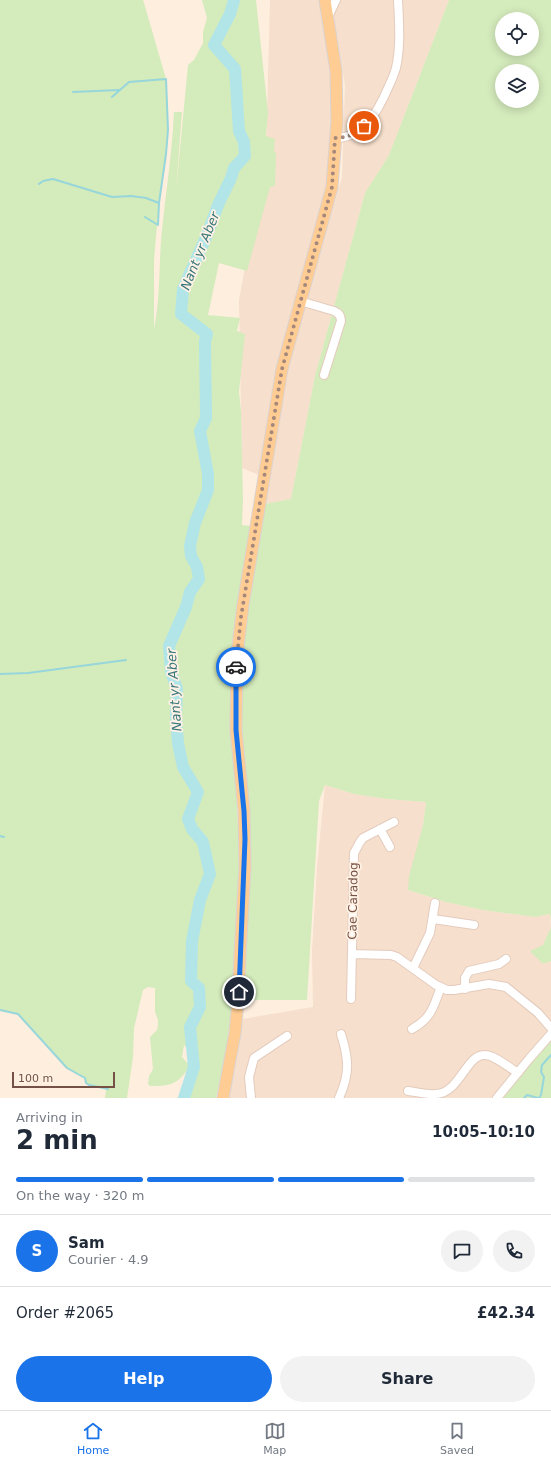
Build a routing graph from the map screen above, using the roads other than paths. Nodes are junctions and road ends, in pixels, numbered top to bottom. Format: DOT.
graph roads {
  1 [pos="325,0"];
  2 [pos="336,0"];
  3 [pos="398,0"];
  4 [pos="328,18"];
  5 [pos="335,138"];
  6 [pos="300,301"];
  7 [pos="324,375"];
  8 [pos="394,822"];
  9 [pos="380,829"];
  10 [pos="390,847"];
  11 [pos="435,903"];
  12 [pos="433,919"];
  13 [pos="474,925"];
  14 [pos="352,954"];
  15 [pos="506,959"];
  16 [pos="413,968"];
  17 [pos="441,988"];
  18 [pos="465,989"];
  19 [pos="351,999"];
  20 [pos="551,1028"];
  21 [pos="412,1029"];
  22 [pos="341,1034"];
  23 [pos="551,1034"];
  24 [pos="287,1036"];
  25 [pos="518,1073"];
  26 [pos="411,1094"];
  27 [pos="223,1098"];
  28 [pos="251,1098"];
  29 [pos="339,1098"];
  30 [pos="498,1098"];
  1 -- 4 [label="main road"];
  2 -- 4 [label="street"];
  3 -- 5 [label="street"];
  4 -- 5 [label="main road"];
  5 -- 6 [label="main road"];
  6 -- 7 [label="street"];
  6 -- 27 [label="main road"];
  8 -- 9 [label="street, Cae Caradog"];
  9 -- 10 [label="street"];
  9 -- 14 [label="street, Cae Caradog"];
  11 -- 12 [label="street"];
  12 -- 13 [label="street"];
  12 -- 16 [label="street"];
  14 -- 16 [label="street, Cae Caradog"];
  14 -- 19 [label="street, Cae Caradog"];
  15 -- 18 [label="street"];
  16 -- 17 [label="street, Cae Caradog"];
  17 -- 18 [label="street"];
  17 -- 21 [label="street"];
  18 -- 20 [label="street"];
  22 -- 29 [label="street"];
  23 -- 25 [label="street"];
  24 -- 28 [label="street"];
  25 -- 26 [label="street"];
  25 -- 30 [label="street"];
}
